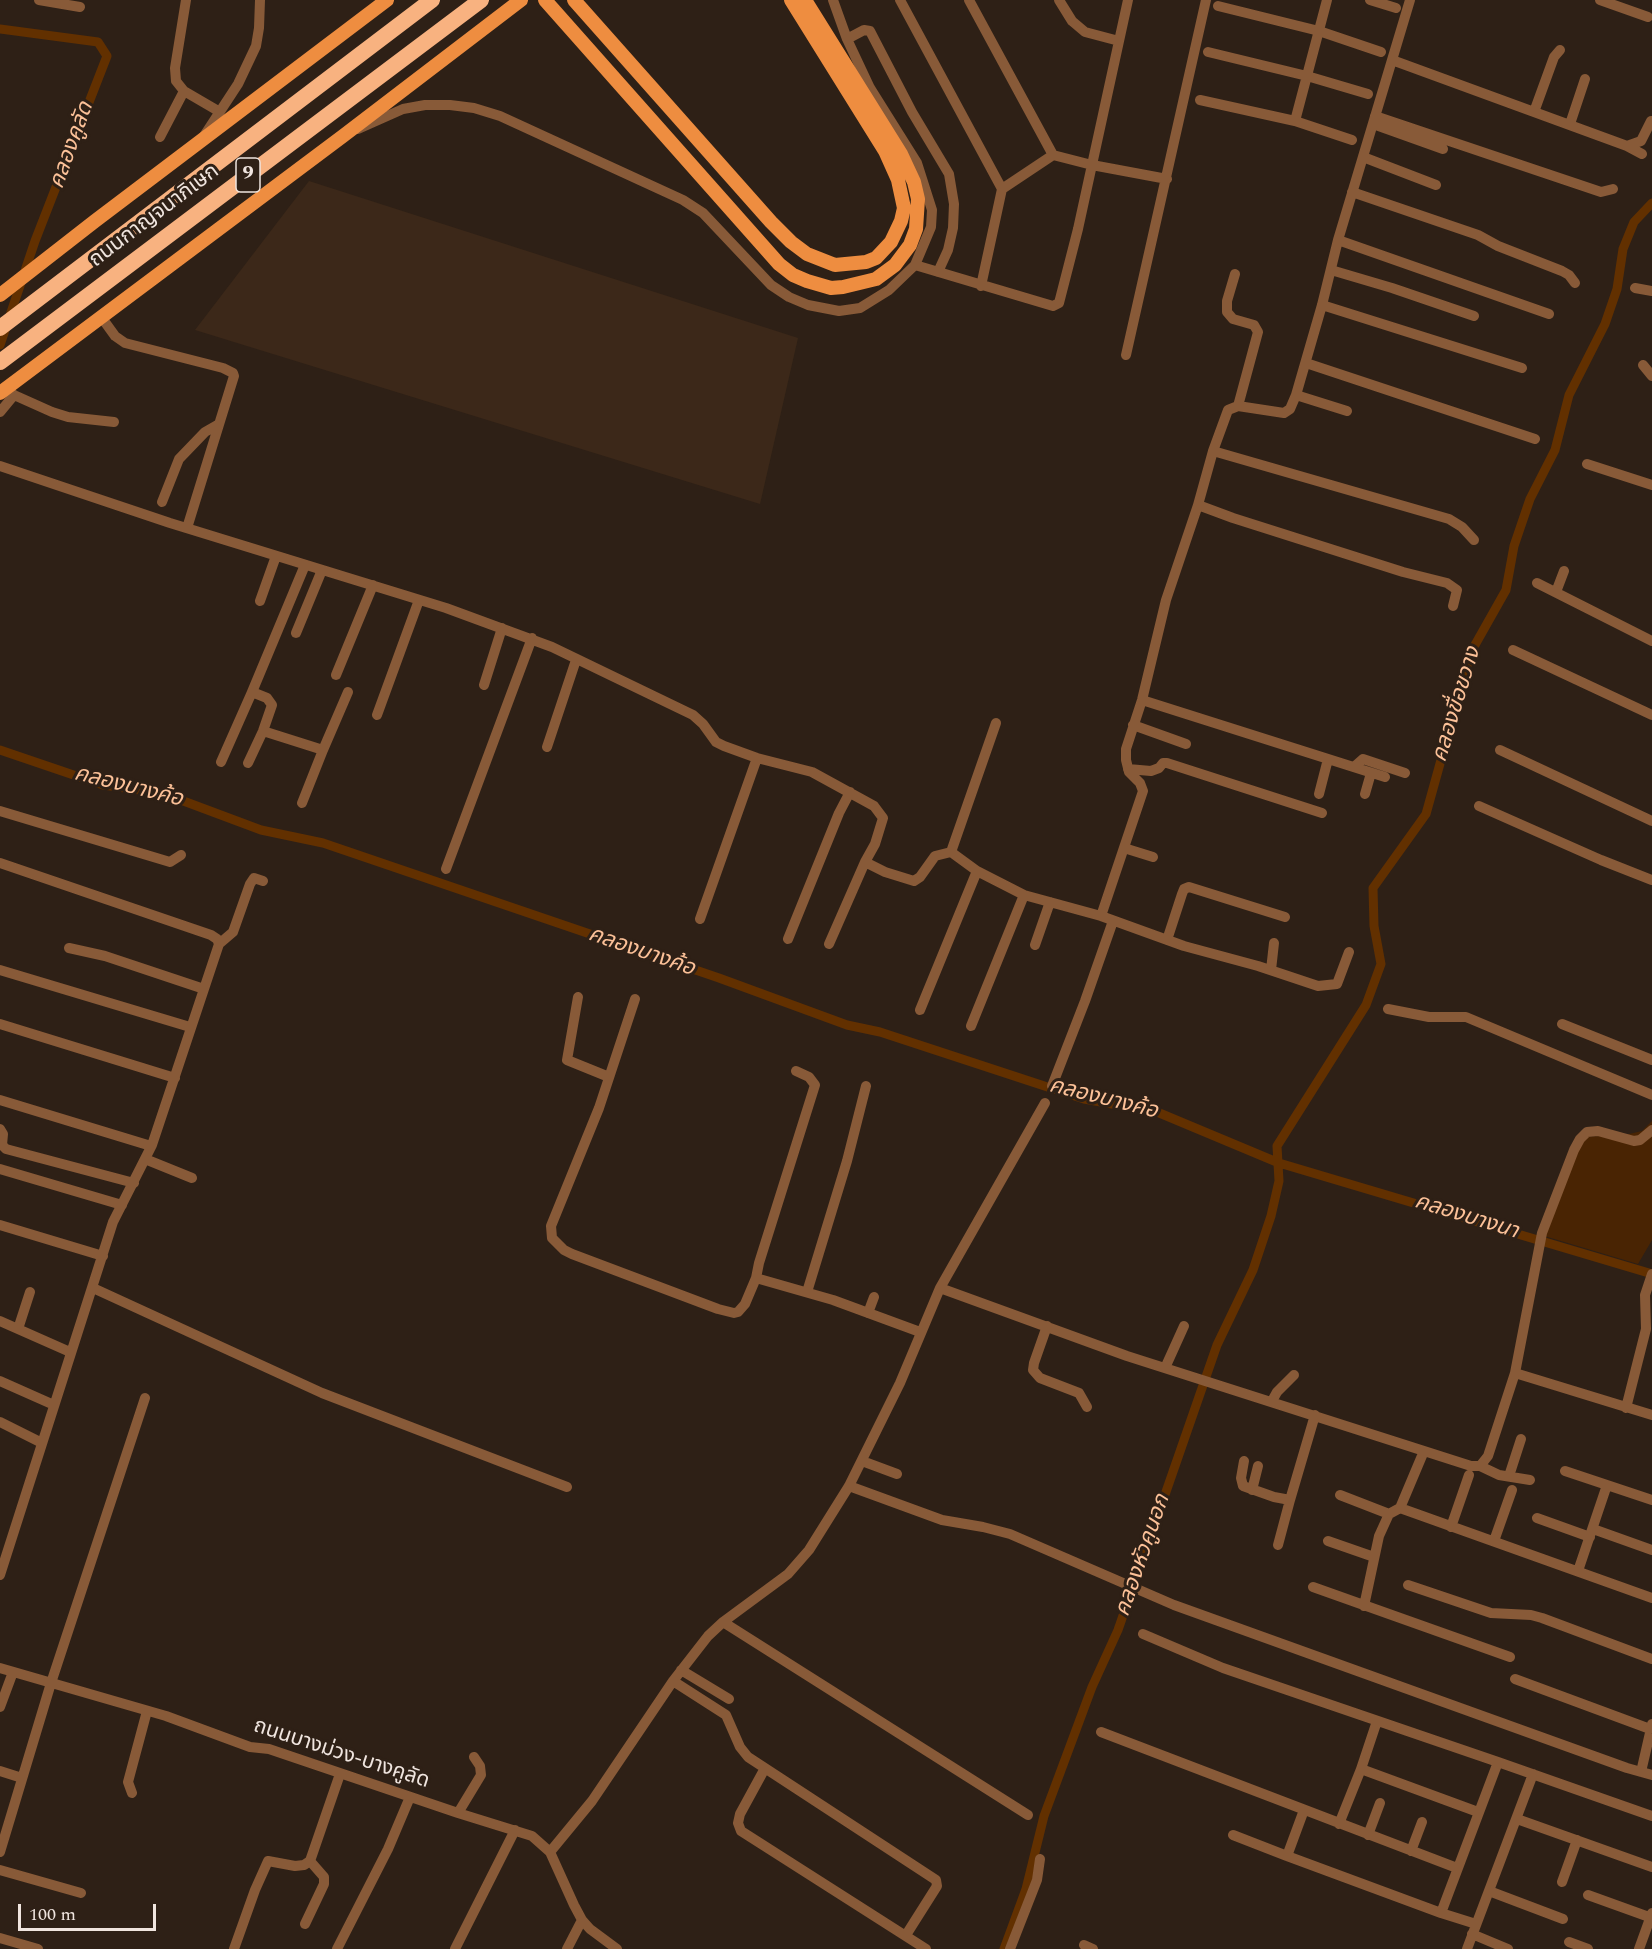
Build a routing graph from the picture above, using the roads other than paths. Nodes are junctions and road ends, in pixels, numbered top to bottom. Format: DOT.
graph roads {
  1 [pos="39,0"];
  2 [pos="186,0"];
  3 [pos="260,0"];
  4 [pos="372,0"];
  5 [pos="387,0"];
  6 [pos="432,0"];
  7 [pos="481,0"];
  8 [pos="521,0"];
  9 [pos="545,0"];
  10 [pos="574,0"];
  11 [pos="791,0"];
  12 [pos="805,0"];
  13 [pos="833,0"];
  14 [pos="900,0"];
  15 [pos="969,0"];
  16 [pos="1059,0"];
  17 [pos="1128,0"];
  18 [pos="1206,0"];
  19 [pos="1327,0"];
  20 [pos="1370,0"];
  21 [pos="1410,0"];
  22 [pos="1600,0"];
  23 [pos="61,2"];
  24 [pos="1218,6"];
  25 [pos="80,7"];
  26 [pos="1396,8"];
  27 [pos="1648,17"];
  28 [pos="1318,31"];
  29 [pos="335,39"];
  30 [pos="847,39"];
  31 [pos="1119,41"];
  32 [pos="1560,50"];
  33 [pos="1208,52"];
  34 [pos="1381,52"];
  35 [pos="1392,60"];
  36 [pos="1307,76"];
  37 [pos="1585,79"];
  38 [pos="184,91"];
  39 [pos="1368,94"];
  40 [pos="1200,100"];
  41 [pos="220,112"];
  42 [pos="1534,112"];
  43 [pos="1374,120"];
  44 [pos="1295,121"];
  45 [pos="1651,121"];
  46 [pos="1570,124"];
  47 [pos="343,136"];
  48 [pos="160,137"];
  49 [pos="1352,140"];
  50 [pos="200,141"];
  51 [pos="1627,146"];
  52 [pos="1443,148"];
  53 [pos="1642,154"];
  54 [pos="1053,155"];
  55 [pos="1363,156"];
  56 [pos="1092,165"];
  57 [pos="1167,179"];
  58 [pos="1436,185"];
  59 [pos="1002,189"];
  60 [pos="1613,189"];
  61 [pos="1352,192"];
  62 [pos="1336,244"];
  63 [pos="915,266"];
  64 [pos="1331,270"];
  65 [pos="938,272"];
  66 [pos="1235,274"];
  67 [pos="1575,284"];
  68 [pos="981,286"];
  69 [pos="1635,288"];
  70 [pos="1459,289"];
  71 [pos="1652,291"];
  72 [pos="0,295"];
  73 [pos="1322,305"];
  74 [pos="1549,314"];
  75 [pos="1474,316"];
  76 [pos="102,318"];
  77 [pos="0,328"];
  78 [pos="1126,355"];
  79 [pos="0,362"];
  80 [pos="1306,363"];
  81 [pos="1643,365"];
  82 [pos="1522,368"];
  83 [pos="1652,376"];
  84 [pos="7,392"];
  85 [pos="1296,395"];
  86 [pos="1238,406"];
  87 [pos="1347,411"];
  88 [pos="0,412"];
  89 [pos="114,423"];
  90 [pos="219,424"];
  91 [pos="1535,439"];
  92 [pos="1213,451"];
  93 [pos="1587,464"];
  94 [pos="0,466"];
  95 [pos="1652,485"];
  96 [pos="162,502"];
  97 [pos="1198,505"];
  98 [pos="187,528"];
  99 [pos="1474,540"];
  100 [pos="276,556"];
  101 [pos="305,565"];
  102 [pos="322,570"];
  103 [pos="1564,571"];
  104 [pos="1537,583"];
  105 [pos="373,585"];
  106 [pos="1556,592"];
  107 [pos="419,600"];
  108 [pos="260,601"];
  109 [pos="1453,606"];
  110 [pos="502,628"];
  111 [pos="296,633"];
  112 [pos="532,638"];
  113 [pos="1652,641"];
  114 [pos="1513,650"];
  115 [pos="576,660"];
  116 [pos="336,675"];
  117 [pos="484,685"];
  118 [pos="252,692"];
  119 [pos="348,692"];
  120 [pos="1142,700"];
  121 [pos="377,715"];
  122 [pos="1652,715"];
  123 [pos="996,723"];
  124 [pos="1133,725"];
  125 [pos="263,731"];
  126 [pos="1186,744"];
  127 [pos="547,747"];
  128 [pos="323,750"];
  129 [pos="1500,750"];
  130 [pos="757,758"];
  131 [pos="1328,759"];
  132 [pos="221,762"];
  133 [pos="248,763"];
  134 [pos="1354,767"];
  135 [pos="1128,769"];
  136 [pos="1371,772"];
  137 [pos="1405,773"];
  138 [pos="1385,777"];
  139 [pos="850,792"];
  140 [pos="1319,794"];
  141 [pos="1365,794"];
  142 [pos="302,803"];
  143 [pos="1479,806"];
  144 [pos="0,812"];
  145 [pos="1322,813"];
  146 [pos="1652,821"];
  147 [pos="1124,848"];
  148 [pos="951,852"];
  149 [pos="180,855"];
  150 [pos="1153,857"];
  151 [pos="866,862"];
  152 [pos="0,863"];
  153 [pos="446,869"];
  154 [pos="977,871"];
  155 [pos="263,880"];
  156 [pos="1652,880"];
  157 [pos="1024,895"];
  158 [pos="1050,902"];
  159 [pos="1101,916"];
  160 [pos="1285,917"];
  161 [pos="700,919"];
  162 [pos="1113,921"];
  163 [pos="788,939"];
  164 [pos="1167,940"];
  165 [pos="1274,943"];
  166 [pos="219,944"];
  167 [pos="829,944"];
  168 [pos="1035,945"];
  169 [pos="69,948"];
  170 [pos="1349,952"];
  171 [pos="0,970"];
  172 [pos="1271,970"];
  173 [pos="204,989"];
  174 [pos="578,997"];
  175 [pos="635,999"];
  176 [pos="1388,1009"];
  177 [pos="920,1010"];
  178 [pos="0,1024"];
  179 [pos="1562,1024"];
  180 [pos="971,1026"];
  181 [pos="190,1027"];
  182 [pos="1652,1060"];
  183 [pos="796,1071"];
  184 [pos="609,1077"];
  185 [pos="175,1078"];
  186 [pos="866,1086"];
  187 [pos="1052,1086"];
  188 [pos="1652,1095"];
  189 [pos="0,1100"];
  190 [pos="1045,1103"];
  191 [pos="0,1130"];
  192 [pos="1652,1130"];
  193 [pos="151,1146"];
  194 [pos="145,1159"];
  195 [pos="0,1169"];
  196 [pos="192,1178"];
  197 [pos="134,1183"];
  198 [pos="122,1205"];
  199 [pos="0,1225"];
  200 [pos="103,1256"];
  201 [pos="1652,1274"];
  202 [pos="756,1278"];
  203 [pos="93,1288"];
  204 [pos="940,1288"];
  205 [pos="30,1292"];
  206 [pos="807,1292"];
  207 [pos="874,1297"];
  208 [pos="868,1313"];
  209 [pos="0,1321"];
  210 [pos="1047,1326"];
  211 [pos="1184,1326"];
  212 [pos="18,1329"];
  213 [pos="920,1332"];
  214 [pos="70,1352"];
  215 [pos="1165,1368"];
  216 [pos="1515,1373"];
  217 [pos="1294,1375"];
  218 [pos="0,1381"];
  219 [pos="145,1398"];
  220 [pos="1272,1401"];
  221 [pos="54,1405"];
  222 [pos="1087,1407"];
  223 [pos="1626,1408"];
  224 [pos="1315,1415"];
  225 [pos="1652,1415"];
  226 [pos="0,1422"];
  227 [pos="1521,1439"];
  228 [pos="42,1443"];
  229 [pos="1424,1451"];
  230 [pos="862,1461"];
  231 [pos="1244,1461"];
  232 [pos="1258,1466"];
  233 [pos="1480,1466"];
  234 [pos="1565,1471"];
  235 [pos="897,1474"];
  236 [pos="1469,1475"];
  237 [pos="1509,1476"];
  238 [pos="1530,1480"];
  239 [pos="1607,1485"];
  240 [pos="849,1486"];
  241 [pos="567,1487"];
  242 [pos="1252,1490"];
  243 [pos="1512,1490"];
  244 [pos="1340,1495"];
  245 [pos="1290,1500"];
  246 [pos="1652,1500"];
  247 [pos="1400,1508"];
  248 [pos="1389,1514"];
  249 [pos="1537,1518"];
  250 [pos="1451,1527"];
  251 [pos="1591,1533"];
  252 [pos="1328,1541"];
  253 [pos="1494,1541"];
  254 [pos="1278,1545"];
  255 [pos="1652,1550"];
  256 [pos="1374,1557"];
  257 [pos="1578,1571"];
  258 [pos="0,1575"];
  259 [pos="1408,1585"];
  260 [pos="1313,1587"];
  261 [pos="1652,1598"];
  262 [pos="1364,1606"];
  263 [pos="723,1622"];
  264 [pos="1143,1634"];
  265 [pos="1510,1657"];
  266 [pos="1652,1659"];
  267 [pos="0,1668"];
  268 [pos="681,1670"];
  269 [pos="13,1672"];
  270 [pos="1515,1679"];
  271 [pos="673,1681"];
  272 [pos="51,1683"];
  273 [pos="729,1699"];
  274 [pos="0,1707"];
  275 [pos="147,1711"];
  276 [pos="1377,1721"];
  277 [pos="1651,1726"];
  278 [pos="1101,1732"];
  279 [pos="474,1757"];
  280 [pos="1498,1762"];
  281 [pos="1361,1769"];
  282 [pos="764,1770"];
  283 [pos="0,1771"];
  284 [pos="1641,1772"];
  285 [pos="340,1774"];
  286 [pos="1533,1774"];
  287 [pos="1652,1776"];
  288 [pos="22,1778"];
  289 [pos="132,1793"];
  290 [pos="410,1797"];
  291 [pos="1380,1803"];
  292 [pos="1304,1810"];
  293 [pos="1478,1812"];
  294 [pos="458,1813"];
  295 [pos="1028,1815"];
  296 [pos="1652,1816"];
  297 [pos="1517,1820"];
  298 [pos="1422,1822"];
  299 [pos="1339,1824"];
  300 [pos="515,1830"];
  301 [pos="1233,1835"];
  302 [pos="1368,1835"];
  303 [pos="1577,1840"];
  304 [pos="1411,1851"];
  305 [pos="0,1852"];
  306 [pos="550,1852"];
  307 [pos="1287,1856"];
  308 [pos="1040,1859"];
  309 [pos="310,1861"];
  310 [pos="1652,1867"];
  311 [pos="1456,1868"];
  312 [pos="0,1870"];
  313 [pos="1562,1882"];
  314 [pos="1489,1891"];
  315 [pos="81,1893"];
  316 [pos="1588,1895"];
  317 [pos="1441,1913"];
  318 [pos="1651,1916"];
  319 [pos="1563,1919"];
  320 [pos="582,1920"];
  321 [pos="305,1924"];
  322 [pos="1474,1929"];
  323 [pos="906,1935"];
  324 [pos="0,1938"];
  325 [pos="1569,1942"];
  326 [pos="38,1949"];
  327 [pos="234,1949"];
  328 [pos="337,1949"];
  329 [pos="455,1949"];
  330 [pos="567,1949"];
  331 [pos="616,1949"];
  332 [pos="926,1949"];
  333 [pos="1010,1949"];
  334 [pos="1467,1949"];
  335 [pos="1508,1949"];
  336 [pos="1588,1949"];
  337 [pos="1639,1949"];
  1 -- 23 [label="street"];
  2 -- 38 [label="street"];
  3 -- 41 [label="street"];
  4 -- 29 [label="main road"];
  5 -- 29 [label="main road"];
  6 -- 77 [label="highway, ถนนกาญจนาภิเษก / 9"];
  7 -- 79 [label="highway, ถนนกาญจนาภิเษก / 9"];
  8 -- 47 [label="main road"];
  9 -- 12 [label="main road"];
  10 -- 11 [label="main road"];
  13 -- 30 [label="street"];
  14 -- 59 [label="street"];
  15 -- 54 [label="street"];
  16 -- 31 [label="street"];
  17 -- 31 [label="street"];
  18 -- 57 [label="street"];
  19 -- 28 [label="street"];
  20 -- 26 [label="street"];
  21 -- 35 [label="street"];
  22 -- 27 [label="street"];
  23 -- 25 [label="street"];
  24 -- 28 [label="street"];
  28 -- 34 [label="street"];
  28 -- 36 [label="street"];
  29 -- 50 [label="main road"];
  30 -- 63 [label="street"];
  30 -- 65 [label="street"];
  31 -- 56 [label="street"];
  32 -- 42 [label="street"];
  33 -- 36 [label="street"];
  35 -- 42 [label="street"];
  35 -- 43 [label="street"];
  36 -- 39 [label="street"];
  36 -- 44 [label="street"];
  37 -- 46 [label="street"];
  38 -- 41 [label="street"];
  38 -- 48 [label="street"];
  40 -- 44 [label="street"];
  41 -- 50 [label="street"];
  42 -- 46 [label="street"];
  43 -- 52 [label="street"];
  43 -- 55 [label="street"];
  43 -- 60 [label="street"];
  44 -- 49 [label="street"];
  45 -- 51 [label="street"];
  46 -- 51 [label="street"];
  47 -- 63 [label="street"];
  47 -- 76 [label="main road"];
  50 -- 72 [label="main road"];
  51 -- 53 [label="street"];
  54 -- 56 [label="street"];
  54 -- 59 [label="street"];
  55 -- 58 [label="street"];
  55 -- 61 [label="street"];
  56 -- 57 [label="street"];
  56 -- 68 [label="street"];
  57 -- 78 [label="street"];
  59 -- 68 [label="street"];
  61 -- 62 [label="street"];
  61 -- 67 [label="street"];
  62 -- 64 [label="street"];
  62 -- 70 [label="street"];
  62 -- 74 [label="street"];
  63 -- 65 [label="street"];
  64 -- 73 [label="street"];
  64 -- 75 [label="street"];
  65 -- 68 [label="street"];
  66 -- 86 [label="street"];
  69 -- 71 [label="street"];
  73 -- 80 [label="street"];
  73 -- 82 [label="street"];
  76 -- 84 [label="main road"];
  76 -- 90 [label="street"];
  80 -- 85 [label="street"];
  80 -- 91 [label="street"];
  81 -- 83 [label="street"];
  84 -- 88 [label="street"];
  84 -- 89 [label="street"];
  85 -- 86 [label="street"];
  85 -- 87 [label="street"];
  86 -- 92 [label="street"];
  90 -- 96 [label="street"];
  90 -- 98 [label="street"];
  92 -- 97 [label="street"];
  92 -- 99 [label="street"];
  93 -- 95 [label="street"];
  94 -- 98 [label="street"];
  97 -- 109 [label="street"];
  97 -- 120 [label="street"];
  98 -- 100 [label="street"];
  100 -- 101 [label="street"];
  100 -- 108 [label="street"];
  101 -- 102 [label="street"];
  101 -- 118 [label="street"];
  102 -- 105 [label="street"];
  102 -- 111 [label="street"];
  103 -- 106 [label="street"];
  104 -- 106 [label="street"];
  105 -- 107 [label="street"];
  105 -- 116 [label="street"];
  106 -- 113 [label="street"];
  107 -- 110 [label="street"];
  107 -- 121 [label="street"];
  110 -- 112 [label="street"];
  110 -- 117 [label="street"];
  112 -- 115 [label="street"];
  112 -- 153 [label="street"];
  114 -- 122 [label="street"];
  115 -- 127 [label="street"];
  115 -- 130 [label="street"];
  118 -- 125 [label="street"];
  118 -- 132 [label="street"];
  119 -- 128 [label="street"];
  120 -- 124 [label="street"];
  120 -- 131 [label="street"];
  123 -- 148 [label="street"];
  124 -- 126 [label="street"];
  124 -- 135 [label="street"];
  125 -- 128 [label="street"];
  125 -- 133 [label="street"];
  128 -- 142 [label="street"];
  129 -- 146 [label="street"];
  130 -- 139 [label="street"];
  130 -- 161 [label="street"];
  131 -- 134 [label="street"];
  131 -- 140 [label="street"];
  134 -- 136 [label="street"];
  134 -- 137 [label="street"];
  135 -- 145 [label="street"];
  135 -- 147 [label="street"];
  136 -- 138 [label="street"];
  136 -- 141 [label="street"];
  139 -- 151 [label="street"];
  139 -- 163 [label="street"];
  143 -- 156 [label="street"];
  144 -- 149 [label="street"];
  147 -- 150 [label="street"];
  147 -- 159 [label="street"];
  148 -- 151 [label="street"];
  148 -- 154 [label="street"];
  151 -- 167 [label="street"];
  152 -- 166 [label="street"];
  154 -- 157 [label="street"];
  154 -- 177 [label="street"];
  155 -- 166 [label="street"];
  157 -- 158 [label="street"];
  157 -- 180 [label="street"];
  158 -- 159 [label="street"];
  158 -- 168 [label="street"];
  159 -- 162 [label="street"];
  160 -- 164 [label="street"];
  162 -- 164 [label="street"];
  162 -- 187 [label="street"];
  164 -- 172 [label="street"];
  165 -- 172 [label="street"];
  166 -- 173 [label="street"];
  169 -- 173 [label="street"];
  170 -- 172 [label="street"];
  171 -- 181 [label="street"];
  173 -- 181 [label="street"];
  174 -- 184 [label="street"];
  175 -- 184 [label="street"];
  176 -- 188 [label="street"];
  178 -- 185 [label="street"];
  179 -- 182 [label="street"];
  181 -- 185 [label="street"];
  183 -- 202 [label="street"];
  184 -- 202 [label="street"];
  185 -- 193 [label="street"];
  186 -- 206 [label="street"];
  189 -- 193 [label="street"];
  190 -- 204 [label="street"];
  191 -- 197 [label="street"];
  192 -- 216 [label="street"];
  193 -- 194 [label="street"];
  194 -- 196 [label="street"];
  194 -- 197 [label="street"];
  195 -- 198 [label="street"];
  197 -- 198 [label="street"];
  198 -- 200 [label="street"];
  199 -- 200 [label="street"];
  200 -- 203 [label="street"];
  201 -- 223 [label="street"];
  202 -- 206 [label="street"];
  203 -- 214 [label="street"];
  203 -- 241 [label="street"];
  204 -- 210 [label="street"];
  204 -- 213 [label="street"];
  205 -- 212 [label="street"];
  206 -- 208 [label="street"];
  207 -- 208 [label="street"];
  208 -- 213 [label="street"];
  209 -- 212 [label="street"];
  210 -- 215 [label="street"];
  210 -- 222 [label="street"];
  211 -- 215 [label="street"];
  212 -- 214 [label="street"];
  213 -- 230 [label="street"];
  214 -- 221 [label="street"];
  215 -- 220 [label="street"];
  216 -- 223 [label="street"];
  216 -- 233 [label="street"];
  217 -- 220 [label="street"];
  218 -- 221 [label="street"];
  219 -- 272 [label="street"];
  220 -- 224 [label="street"];
  221 -- 228 [label="street"];
  223 -- 225 [label="street"];
  224 -- 229 [label="street"];
  224 -- 245 [label="street"];
  226 -- 228 [label="street"];
  227 -- 237 [label="street"];
  228 -- 258 [label="street"];
  229 -- 233 [label="street"];
  229 -- 247 [label="street"];
  230 -- 235 [label="street"];
  230 -- 240 [label="street"];
  231 -- 242 [label="street"];
  232 -- 242 [label="street"];
  233 -- 237 [label="street"];
  234 -- 239 [label="street"];
  236 -- 250 [label="street"];
  237 -- 238 [label="street"];
  239 -- 246 [label="street"];
  239 -- 251 [label="street"];
  240 -- 263 [label="street"];
  240 -- 284 [label="street"];
  242 -- 245 [label="street"];
  243 -- 253 [label="street"];
  244 -- 248 [label="street"];
  245 -- 254 [label="street"];
  247 -- 248 [label="street"];
  247 -- 250 [label="street"];
  248 -- 256 [label="street"];
  249 -- 251 [label="street"];
  250 -- 253 [label="street"];
  251 -- 255 [label="street"];
  251 -- 257 [label="street"];
  252 -- 256 [label="street"];
  253 -- 257 [label="street"];
  256 -- 262 [label="street"];
  257 -- 261 [label="street"];
  259 -- 266 [label="street"];
  260 -- 262 [label="street"];
  262 -- 265 [label="street"];
  263 -- 268 [label="street"];
  263 -- 295 [label="street"];
  264 -- 276 [label="street"];
  267 -- 269 [label="street, ถนนบางม่วง-บางคูลัด"];
  268 -- 271 [label="street"];
  268 -- 273 [label="street"];
  269 -- 272 [label="street, ถนนบางม่วง-บางคูลัด"];
  269 -- 274 [label="street"];
  270 -- 277 [label="street"];
  271 -- 282 [label="street"];
  271 -- 306 [label="street"];
  272 -- 275 [label="street, ถนนบางม่วง-บางคูลัด"];
  272 -- 288 [label="street"];
  275 -- 285 [label="street, ถนนบางม่วง-บางคูลัด"];
  275 -- 289 [label="street"];
  276 -- 280 [label="street"];
  276 -- 281 [label="street"];
  277 -- 284 [label="street"];
  278 -- 292 [label="street"];
  279 -- 294 [label="street"];
  280 -- 286 [label="street"];
  280 -- 293 [label="street"];
  281 -- 293 [label="street"];
  281 -- 299 [label="street"];
  282 -- 323 [label="street"];
  282 -- 323 [label="street"];
  283 -- 288 [label="street"];
  284 -- 287 [label="street"];
  285 -- 290 [label="street, ถนนบางม่วง-บางคูลัด"];
  285 -- 309 [label="street"];
  286 -- 296 [label="street"];
  286 -- 297 [label="street"];
  288 -- 305 [label="street"];
  290 -- 294 [label="street, ถนนบางม่วง-บางคูลัด"];
  290 -- 328 [label="street"];
  291 -- 302 [label="street"];
  292 -- 299 [label="street"];
  292 -- 307 [label="street"];
  293 -- 311 [label="street"];
  294 -- 300 [label="street, ถนนบางม่วง-บางคูลัด"];
  297 -- 303 [label="street"];
  297 -- 314 [label="street"];
  298 -- 304 [label="street"];
  299 -- 302 [label="street"];
  300 -- 306 [label="street, ถนนบางม่วง-บางคูลัด"];
  300 -- 329 [label="street"];
  301 -- 307 [label="street"];
  302 -- 304 [label="street"];
  303 -- 310 [label="street"];
  303 -- 313 [label="street"];
  304 -- 311 [label="street"];
  306 -- 320 [label="street, ถนนบางม่วง-บางคูลัด"];
  307 -- 317 [label="street"];
  308 -- 333 [label="street"];
  309 -- 321 [label="street"];
  309 -- 327 [label="street"];
  311 -- 317 [label="street"];
  312 -- 315 [label="street"];
  314 -- 319 [label="street"];
  314 -- 322 [label="street"];
  316 -- 318 [label="street"];
  317 -- 322 [label="street"];
  318 -- 337 [label="street"];
  320 -- 330 [label="street"];
  320 -- 331 [label="street, ถนนบางม่วง-บางคูลัด"];
  322 -- 334 [label="street"];
  322 -- 335 [label="street"];
  323 -- 332 [label="street"];
  324 -- 326 [label="street"];
  325 -- 336 [label="street"];
}
